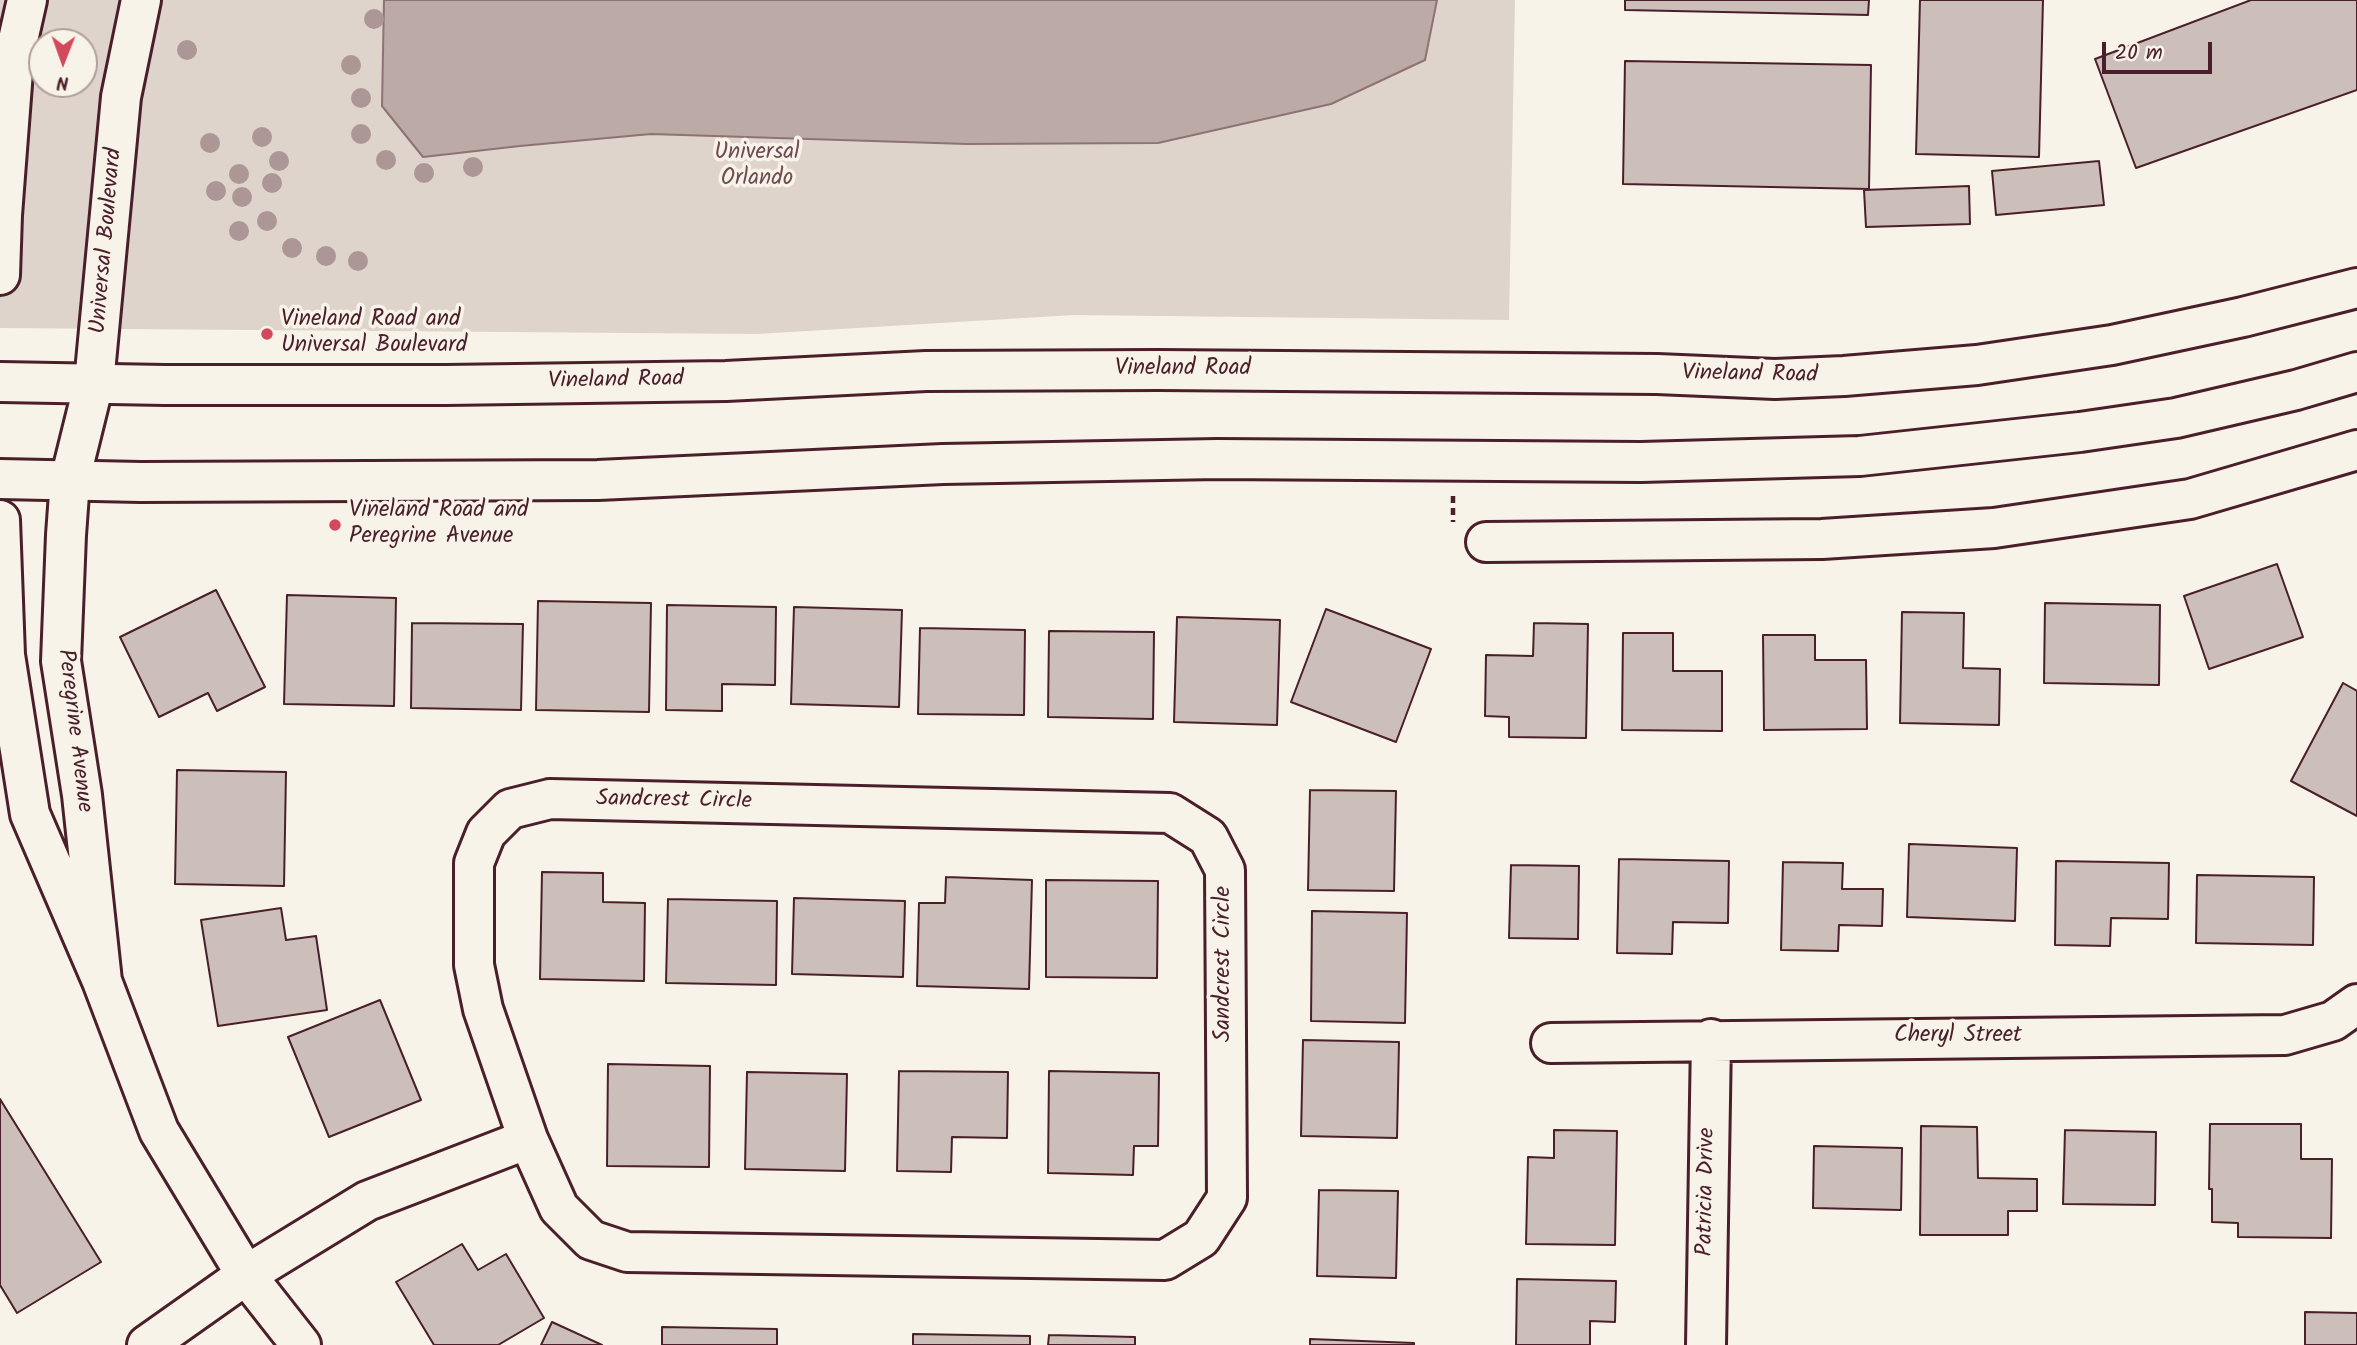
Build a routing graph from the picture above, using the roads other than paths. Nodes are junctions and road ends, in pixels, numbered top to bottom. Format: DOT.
graph roads {
  1 [pos="27,0"];
  2 [pos="142,0"];
  3 [pos="0,275"];
  4 [pos="2357,288"];
  5 [pos="2357,372"];
  6 [pos="0,382"];
  7 [pos="94,383"];
  8 [pos="2357,450"];
  9 [pos="0,479"];
  10 [pos="70,480"];
  11 [pos="0,520"];
  12 [pos="1486,542"];
  13 [pos="102,981"];
  14 [pos="2357,1004"];
  15 [pos="1711,1039"];
  16 [pos="1551,1043"];
  17 [pos="528,1139"];
  18 [pos="246,1275"];
  19 [pos="147,1345"];
  20 [pos="300,1345"];
  21 [pos="1706,1345"];
  1 -- 3 [label="street"];
  2 -- 7 [label="street, Universal Boulevard"];
  4 -- 7 [label="street, Vineland Road"];
  5 -- 10 [label="street"];
  6 -- 7 [label="street, Vineland Road"];
  7 -- 10 [label="street, Universal Boulevard"];
  8 -- 12 [label="street"];
  9 -- 10 [label="street"];
  10 -- 13 [label="street, Peregrine Avenue"];
  11 -- 13 [label="street, Peregrine Avenue"];
  13 -- 18 [label="street, Peregrine Avenue"];
  14 -- 15 [label="street, Cheryl Street"];
  15 -- 16 [label="street, Cheryl Street"];
  15 -- 21 [label="street, Patricia Drive"];
  17 -- 17 [label="street, Sandcrest Circle"];
  17 -- 18 [label="street"];
  18 -- 19 [label="street"];
  18 -- 20 [label="street, Peregrine Avenue"];
}
